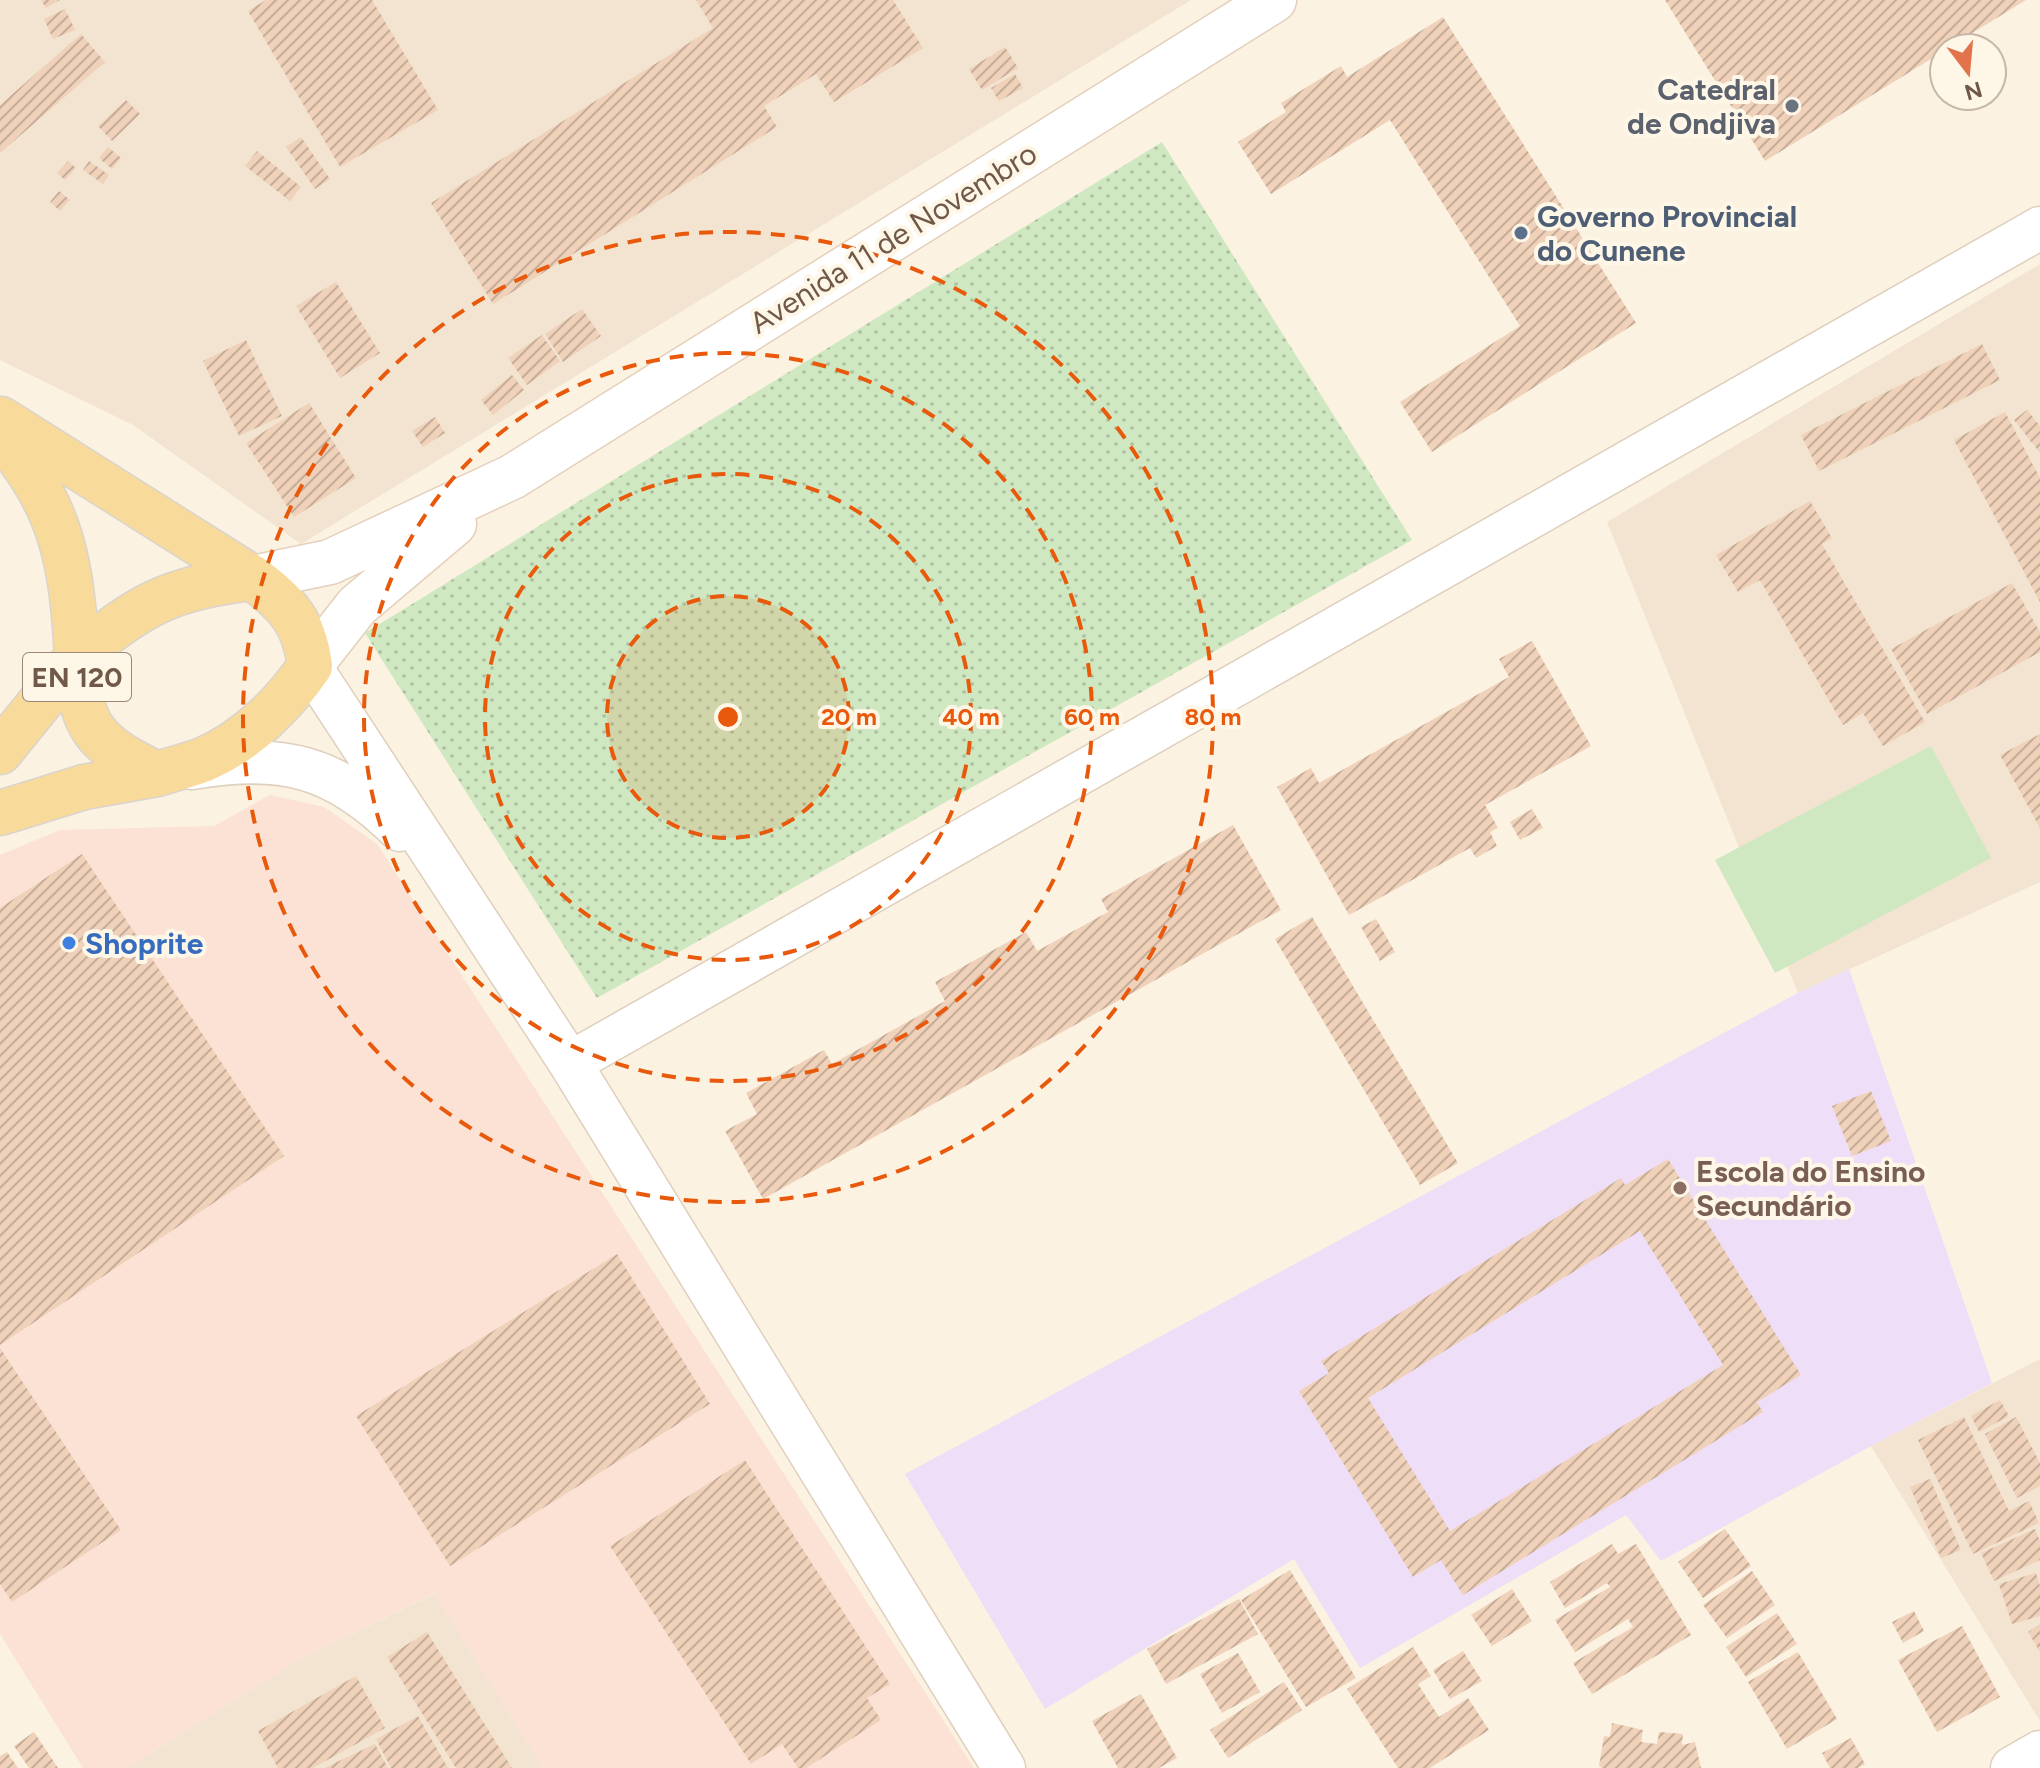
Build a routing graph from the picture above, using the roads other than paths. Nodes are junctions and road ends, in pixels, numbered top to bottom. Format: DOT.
graph roads {
  1 [pos="1274,0"];
  2 [pos="2040,228"];
  3 [pos="0,418"];
  4 [pos="0,435"];
  5 [pos="512,477"];
  6 [pos="253,578"];
  7 [pos="77,657"];
  8 [pos="310,666"];
  9 [pos="0,752"];
  10 [pos="157,774"];
  11 [pos="0,813"];
  12 [pos="441,870"];
  13 [pos="570,1063"];
  14 [pos="2040,1752"];
  15 [pos="1004,1768"];
  16 [pos="2012,1768"];
  1 -- 5 [label="main road, Avenida 11 de Novembro"];
  2 -- 13 [label="street"];
  3 -- 6 [label="main road"];
  4 -- 7 [label="main road, EN 120"];
  5 -- 6 [label="main road, Avenida 11 de Novembro"];
  5 -- 8 [label="main road, Avenida 11 de Novembro"];
  6 -- 7 [label="main road, EN 120"];
  6 -- 8 [label="main road"];
  7 -- 9 [label="main road"];
  7 -- 10 [label="main road, EN 120"];
  8 -- 10 [label="main road"];
  8 -- 12 [label="street"];
  10 -- 11 [label="main road"];
  10 -- 12 [label="street"];
  12 -- 13 [label="street"];
  13 -- 15 [label="street"];
  14 -- 16 [label="street"];
}
